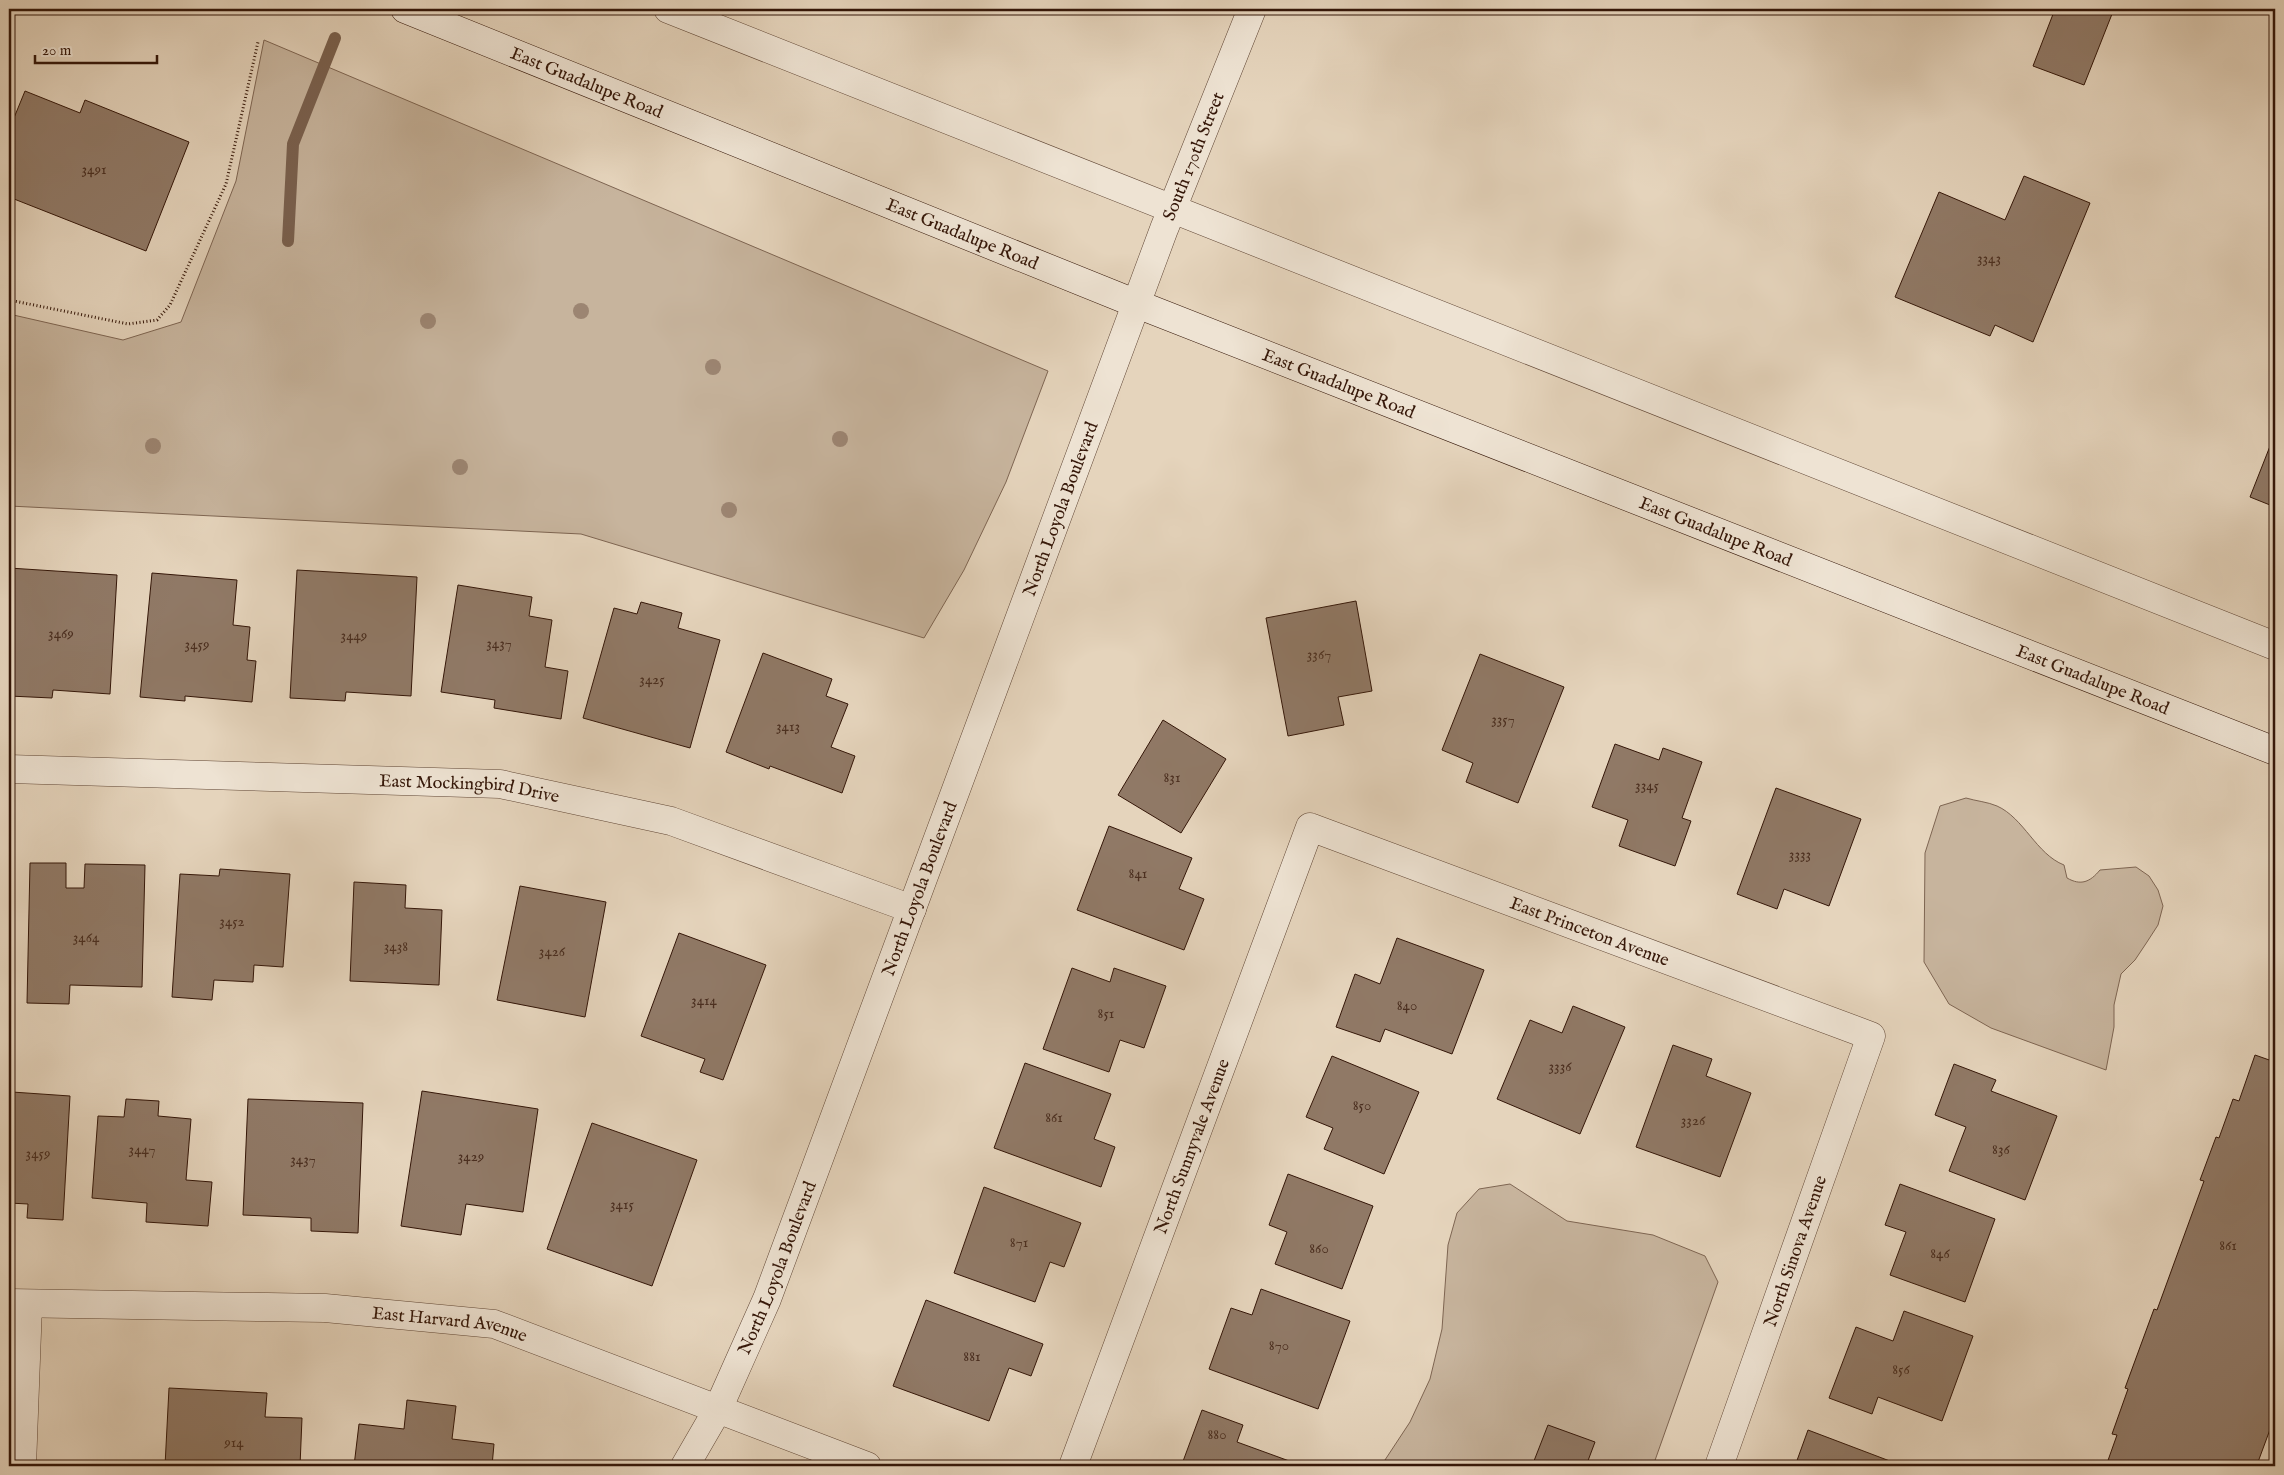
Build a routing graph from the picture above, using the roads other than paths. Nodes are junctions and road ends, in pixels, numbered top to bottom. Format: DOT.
graph roads {
  1 [pos="405,9"];
  2 [pos="668,9"];
  3 [pos="1252,9"];
  4 [pos="1172,209"];
  5 [pos="1137,304"];
  6 [pos="2275,646"];
  7 [pos="2275,751"];
  8 [pos="9,769"];
  9 [pos="1310,827"];
  10 [pos="912,909"];
  11 [pos="1870,1036"];
  12 [pos="18,1304"];
  13 [pos="718,1409"];
  14 [pos="22,1466"];
  15 [pos="685,1466"];
  16 [pos="867,1466"];
  17 [pos="1073,1466"];
  18 [pos="1719,1466"];
  1 -- 5 [label="street, East Guadalupe Road"];
  2 -- 4 [label="street"];
  3 -- 4 [label="street, South 170th Street"];
  4 -- 5 [label="street, South 170th Street"];
  4 -- 6 [label="street"];
  5 -- 7 [label="street, East Guadalupe Road"];
  5 -- 10 [label="street, North Loyola Boulevard"];
  8 -- 10 [label="street, East Mockingbird Drive"];
  9 -- 11 [label="street, East Princeton Avenue"];
  9 -- 17 [label="street, North Sunnyvale Avenue"];
  10 -- 13 [label="street, North Loyola Boulevard"];
  11 -- 18 [label="street, North Sinova Avenue"];
  12 -- 13 [label="street, East Harvard Avenue"];
  12 -- 14 [label="street"];
  13 -- 15 [label="street, North Loyola Boulevard"];
  13 -- 16 [label="street, East Harvard Avenue"];
}
